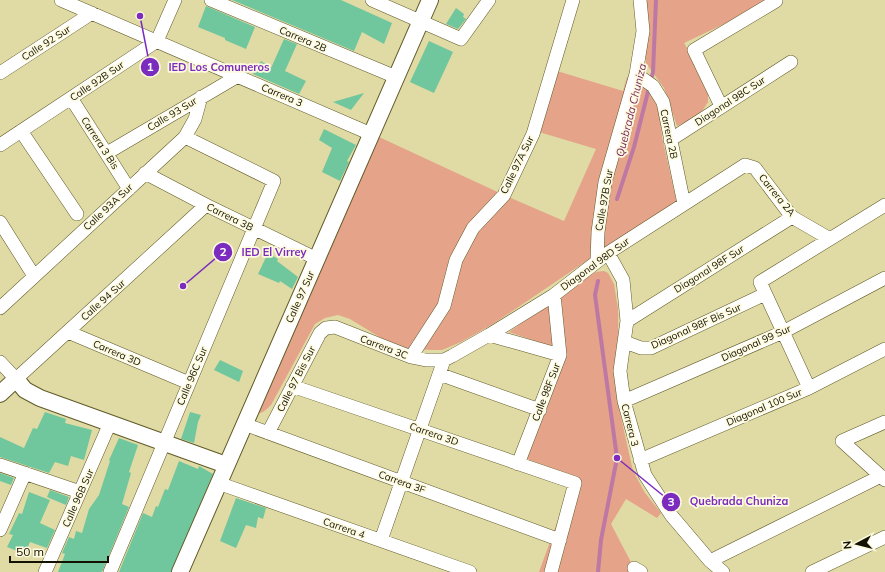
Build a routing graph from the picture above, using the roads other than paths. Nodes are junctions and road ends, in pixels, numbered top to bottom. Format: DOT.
graph roads {
  1 [pos="61,0"];
  2 [pos="175,0"];
  3 [pos="211,0"];
  4 [pos="372,0"];
  5 [pos="430,0"];
  6 [pos="489,0"];
  7 [pos="573,0"];
  8 [pos="640,0"];
  9 [pos="776,1"];
  10 [pos="92,13"];
  11 [pos="420,21"];
  12 [pos="157,41"];
  13 [pos="791,62"];
  14 [pos="0,73"];
  15 [pos="238,76"];
  16 [pos="396,77"];
  17 [pos="645,80"];
  18 [pos="201,97"];
  19 [pos="71,98"];
  20 [pos="722,106"];
  21 [pos="21,131"];
  22 [pos="371,134"];
  23 [pos="185,137"];
  24 [pos="670,140"];
  25 [pos="0,145"];
  26 [pos="107,153"];
  27 [pos="745,165"];
  28 [pos="145,173"];
  29 [pos="129,189"];
  30 [pos="684,204"];
  31 [pos="206,205"];
  32 [pos="885,205"];
  33 [pos="77,214"];
  34 [pos="792,217"];
  35 [pos="0,222"];
  36 [pos="254,228"];
  37 [pos="830,239"];
  38 [pos="602,257"];
  39 [pos="316,259"];
  40 [pos="34,276"];
  41 [pos="885,278"];
  42 [pos="763,288"];
  43 [pos="554,294"];
  44 [pos="0,308"];
  45 [pos="626,322"];
  46 [pos="326,328"];
  47 [pos="68,332"];
  48 [pos="783,332"];
  49 [pos="490,335"];
  50 [pos="625,342"];
  51 [pos="885,349"];
  52 [pos="560,355"];
  53 [pos="411,357"];
  54 [pos="444,360"];
  55 [pos="0,362"];
  56 [pos="439,374"];
  57 [pos="16,379"];
  58 [pos="189,383"];
  59 [pos="292,386"];
  60 [pos="810,388"];
  61 [pos="0,394"];
  62 [pos="624,401"];
  63 [pos="540,410"];
  64 [pos="885,422"];
  65 [pos="110,423"];
  66 [pos="244,424"];
  67 [pos="419,429"];
  68 [pos="268,433"];
  69 [pos="164,442"];
  70 [pos="640,460"];
  71 [pos="518,464"];
  72 [pos="0,465"];
  73 [pos="226,465"];
  74 [pos="25,473"];
  75 [pos="883,478"];
  76 [pos="401,482"];
  77 [pos="218,483"];
  78 [pos="80,492"];
  79 [pos="0,530"];
  80 [pos="885,537"];
  81 [pos="381,540"];
  82 [pos="560,540"];
  83 [pos="710,561"];
  84 [pos="45,572"];
  85 [pos="110,572"];
  86 [pos="180,572"];
  87 [pos="470,572"];
  88 [pos="551,572"];
  89 [pos="723,572"];
  90 [pos="812,572"];
  1 -- 10 [label="street, Carrera 3"];
  2 -- 12 [label="street"];
  3 -- 16 [label="street, Carrera 2B"];
  4 -- 11 [label="street"];
  5 -- 11 [label="street, Calle 97 Sur"];
  6 -- 11 [label="street"];
  7 -- 53 [label="street, Calle 97A Sur"];
  8 -- 17 [label="street, Calle 97B Sur"];
  9 -- 20 [label="street"];
  10 -- 12 [label="street, Carrera 3"];
  10 -- 14 [label="street, Calle 92 Sur"];
  11 -- 16 [label="street, Calle 97 Sur"];
  12 -- 15 [label="street, Carrera 3"];
  12 -- 19 [label="street, Calle 92B Sur"];
  13 -- 20 [label="street, Diagonal 98C Sur"];
  15 -- 18 [label="street, Calle 93 Sur"];
  15 -- 22 [label="street, Carrera 3"];
  16 -- 22 [label="street, Calle 97 Sur"];
  17 -- 24 [label="street, Carrera 2B"];
  17 -- 38 [label="street, Calle 97B Sur"];
  18 -- 23 [label="street, Calle 93A Sur"];
  18 -- 26 [label="street, Calle 93 Sur"];
  19 -- 21 [label="street, Calle 92B Sur"];
  19 -- 26 [label="street, Carrera 3 Bis"];
  20 -- 24 [label="street, Diagonal 98C Sur"];
  21 -- 25 [label="street, Calle 92B Sur"];
  21 -- 33 [label="street"];
  22 -- 39 [label="street, Calle 97 Sur"];
  23 -- 28 [label="street, Calle 93A Sur"];
  23 -- 36 [label="street, Calle 96C Sur"];
  24 -- 30 [label="street, Carrera 2B"];
  26 -- 29 [label="street, Carrera 3 Bis"];
  27 -- 30 [label="street, Diagonal 98D Sur"];
  27 -- 34 [label="street, Carrera 2A"];
  28 -- 29 [label="street, Calle 93A Sur"];
  28 -- 31 [label="street, Carrera 3B"];
  29 -- 40 [label="street, Calle 93A Sur"];
  30 -- 38 [label="street, Diagonal 98D Sur"];
  31 -- 36 [label="street, Carrera 3B"];
  31 -- 47 [label="street, Calle 94 Sur"];
  32 -- 37 [label="street, Diagonal 98F Bis Sur"];
  34 -- 37 [label="street, Carrera 2A"];
  34 -- 45 [label="street, Diagonal 98F Sur"];
  35 -- 40 [label="street"];
  36 -- 39 [label="street, Carrera 3B"];
  36 -- 58 [label="street, Calle 96C Sur"];
  37 -- 42 [label="street, Diagonal 98F Bis Sur"];
  38 -- 43 [label="street, Diagonal 98D Sur"];
  38 -- 45 [label="street, Carrera 3"];
  39 -- 66 [label="street, Calle 97 Sur"];
  40 -- 44 [label="street, Calle 93A Sur"];
  41 -- 48 [label="street, Diagonal 99 Sur"];
  42 -- 48 [label="street"];
  42 -- 50 [label="street, Diagonal 98F Bis Sur"];
  43 -- 49 [label="street, Diagonal 98D Sur"];
  43 -- 52 [label="street, Calle 98F Sur"];
  45 -- 50 [label="street, Carrera 3"];
  46 -- 53 [label="street, Carrera 3C"];
  46 -- 59 [label="street, Calle 97 Bis Sur"];
  47 -- 57 [label="street, Calle 94 Sur"];
  47 -- 58 [label="street, Carrera 3D"];
  48 -- 60 [label="street"];
  48 -- 62 [label="street, Diagonal 99 Sur"];
  49 -- 52 [label="street"];
  49 -- 54 [label="street, Diagonal 98D Sur"];
  50 -- 62 [label="street, Carrera 3"];
  51 -- 60 [label="street, Diagonal 100 Sur"];
  52 -- 63 [label="street, Calle 98F Sur"];
  53 -- 54 [label="street, Carrera 3C"];
  54 -- 56 [label="street"];
  55 -- 57 [label="street"];
  56 -- 63 [label="street"];
  56 -- 67 [label="street"];
  57 -- 61 [label="street, Calle 94 Sur"];
  57 -- 65 [label="street"];
  58 -- 69 [label="street, Calle 96C Sur"];
  59 -- 67 [label="street, Carrera 3D"];
  59 -- 68 [label="street, Calle 97 Bis Sur"];
  60 -- 70 [label="street, Diagonal 100 Sur"];
  62 -- 70 [label="street, Carrera 3"];
  63 -- 71 [label="street, Calle 98F Sur"];
  64 -- 75 [label="street"];
  65 -- 69 [label="street"];
  65 -- 78 [label="street, Calle 96B Sur"];
  66 -- 68 [label="street, Carrera 3F"];
  66 -- 73 [label="street, Calle 97 Sur"];
  67 -- 71 [label="street, Carrera 3D"];
  67 -- 76 [label="street"];
  68 -- 76 [label="street, Carrera 3F"];
  69 -- 73 [label="street"];
  69 -- 85 [label="street, Calle 96C Sur"];
  70 -- 83 [label="street, Carrera 3"];
  71 -- 82 [label="street, Carrera 3D"];
  72 -- 74 [label="street"];
  73 -- 77 [label="street, Calle 97 Sur"];
  74 -- 78 [label="street"];
  74 -- 79 [label="street"];
  75 -- 83 [label="street"];
  76 -- 81 [label="street"];
  76 -- 82 [label="street, Carrera 3F"];
  77 -- 81 [label="street, Carrera 4"];
  77 -- 86 [label="street, Calle 97 Sur"];
  78 -- 84 [label="street, Calle 96B Sur"];
  80 -- 90 [label="street"];
  81 -- 87 [label="street, Carrera 4"];
  82 -- 88 [label="street"];
  83 -- 89 [label="street, Carrera 3"];
}
